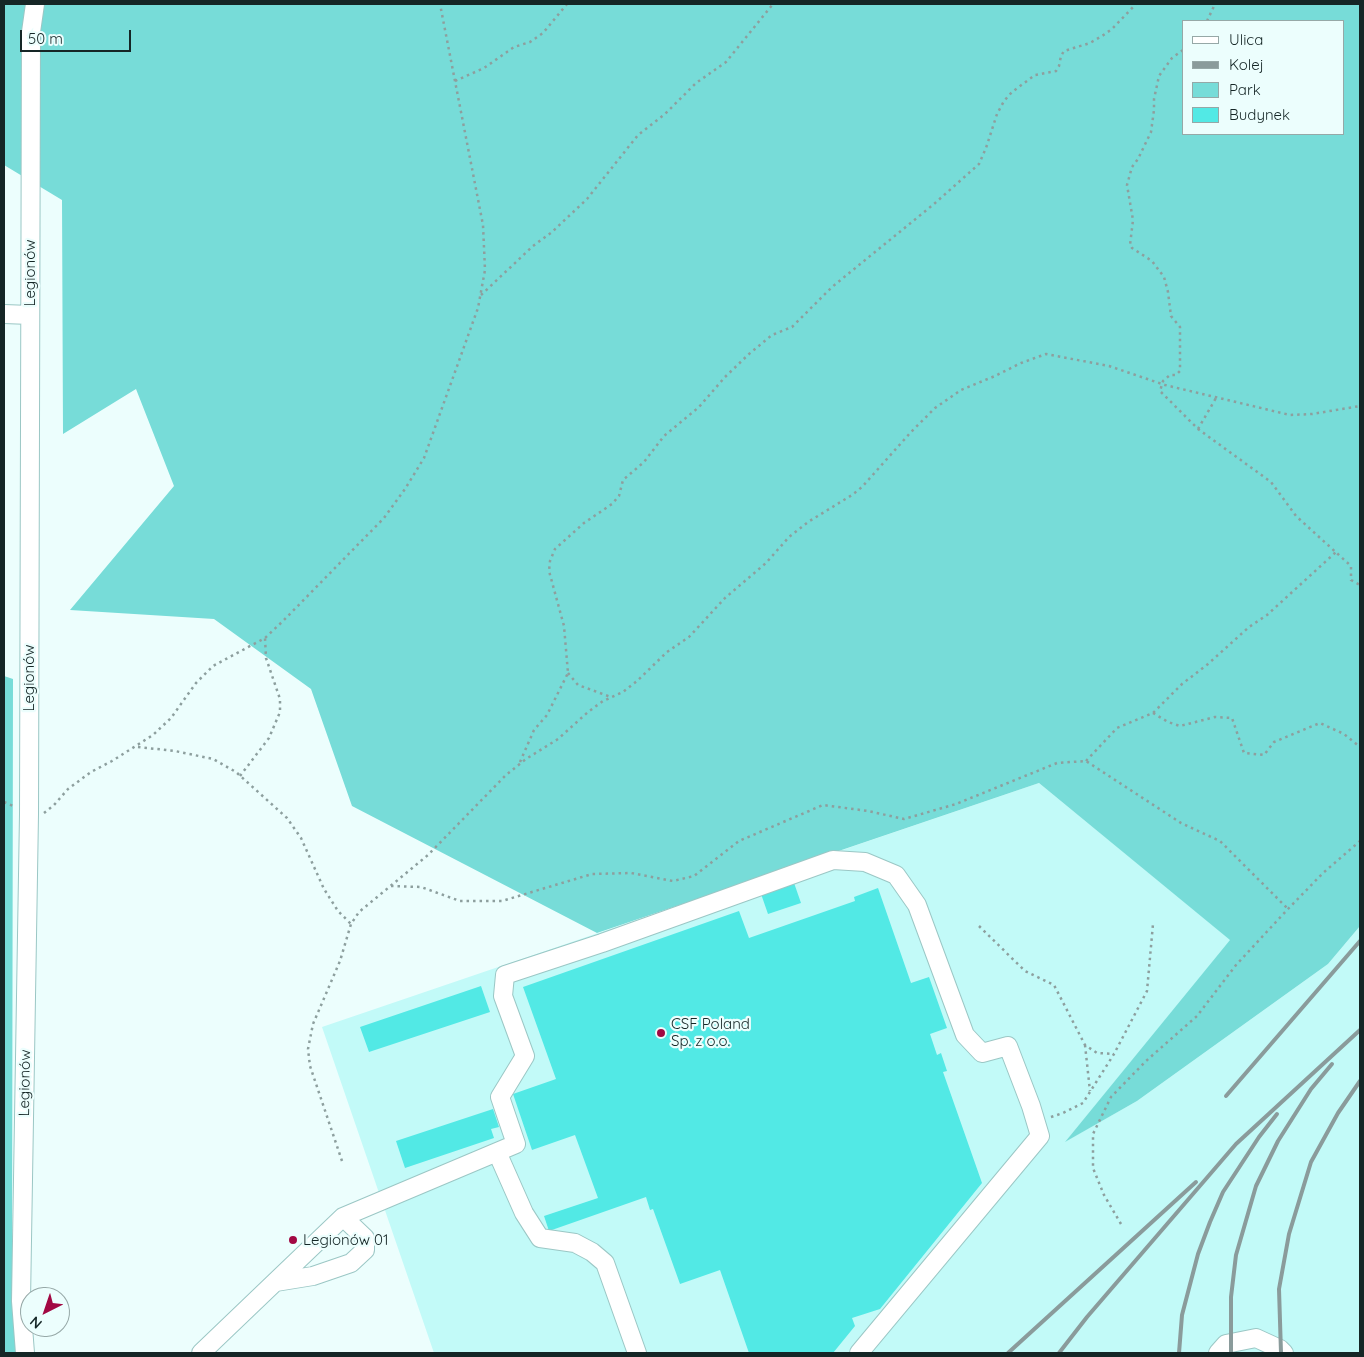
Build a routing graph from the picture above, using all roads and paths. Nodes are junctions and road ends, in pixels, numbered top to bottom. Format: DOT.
graph roads {
  1 [pos="35,4"];
  2 [pos="440,4"];
  3 [pos="567,4"];
  4 [pos="773,4"];
  5 [pos="1136,4"];
  6 [pos="1215,4"];
  7 [pos="1207,20"];
  8 [pos="1182,51"];
  9 [pos="456,81"];
  10 [pos="480,296"];
  11 [pos="4,314"];
  12 [pos="30,315"];
  13 [pos="1161,384"];
  14 [pos="1216,397"];
  15 [pos="1360,406"];
  16 [pos="1198,430"];
  17 [pos="1336,552"];
  18 [pos="1360,585"];
  19 [pos="265,638"];
  20 [pos="568,673"];
  21 [pos="612,697"];
  22 [pos="1153,713"];
  23 [pos="136,747"];
  24 [pos="1360,748"];
  25 [pos="1086,761"];
  26 [pos="520,764"];
  27 [pos="240,776"];
  28 [pos="29,814"];
  29 [pos="1360,841"];
  30 [pos="390,886"];
  31 [pos="1288,909"];
  32 [pos="351,924"];
  33 [pos="1153,924"];
  34 [pos="979,926"];
  35 [pos="1085,1045"];
  36 [pos="1114,1054"];
  37 [pos="1090,1091"];
  38 [pos="1036,1121"];
  39 [pos="497,1152"];
  40 [pos="342,1161"];
  41 [pos="343,1217"];
  42 [pos="1121,1224"];
  43 [pos="276,1282"];
  44 [pos="25,1353"];
  45 [pos="200,1353"];
  46 [pos="636,1353"];
  47 [pos="859,1353"];
  48 [pos="1218,1353"];
  49 [pos="1284,1353"];
  1 -- 12 [label="street, Legionów"];
  2 -- 9 [label="path"];
  3 -- 9 [label="path"];
  4 -- 10 [label="path"];
  5 -- 20 [label="path"];
  6 -- 7 [label="path"];
  8 -- 13 [label="path"];
  9 -- 10 [label="path"];
  10 -- 19 [label="path"];
  11 -- 12 [label="street"];
  12 -- 28 [label="street, Legionów"];
  13 -- 14 [label="path"];
  13 -- 16 [label="path"];
  13 -- 21 [label="path"];
  14 -- 15 [label="path"];
  14 -- 16 [label="path"];
  16 -- 17 [label="path"];
  17 -- 18 [label="path"];
  17 -- 22 [label="path"];
  19 -- 23 [label="path"];
  19 -- 27 [label="path"];
  20 -- 21 [label="path"];
  20 -- 26 [label="path"];
  21 -- 26 [label="path"];
  22 -- 24 [label="path"];
  22 -- 25 [label="path"];
  23 -- 27 [label="path"];
  23 -- 28 [label="path"];
  25 -- 30 [label="path"];
  25 -- 31 [label="path"];
  26 -- 30 [label="path"];
  27 -- 32 [label="path"];
  28 -- 44 [label="street, Legionów"];
  29 -- 31 [label="path"];
  30 -- 32 [label="path"];
  31 -- 42 [label="path"];
  32 -- 40 [label="path"];
  33 -- 36 [label="path"];
  34 -- 35 [label="path"];
  35 -- 36 [label="path"];
  35 -- 37 [label="path"];
  36 -- 37 [label="path"];
  37 -- 38 [label="path"];
  38 -- 39 [label="street"];
  38 -- 47 [label="street"];
  39 -- 41 [label="street"];
  39 -- 46 [label="street"];
  41 -- 43 [label="street"];
  41 -- 43 [label="street"];
  43 -- 45 [label="street"];
  48 -- 49 [label="street"];
}
